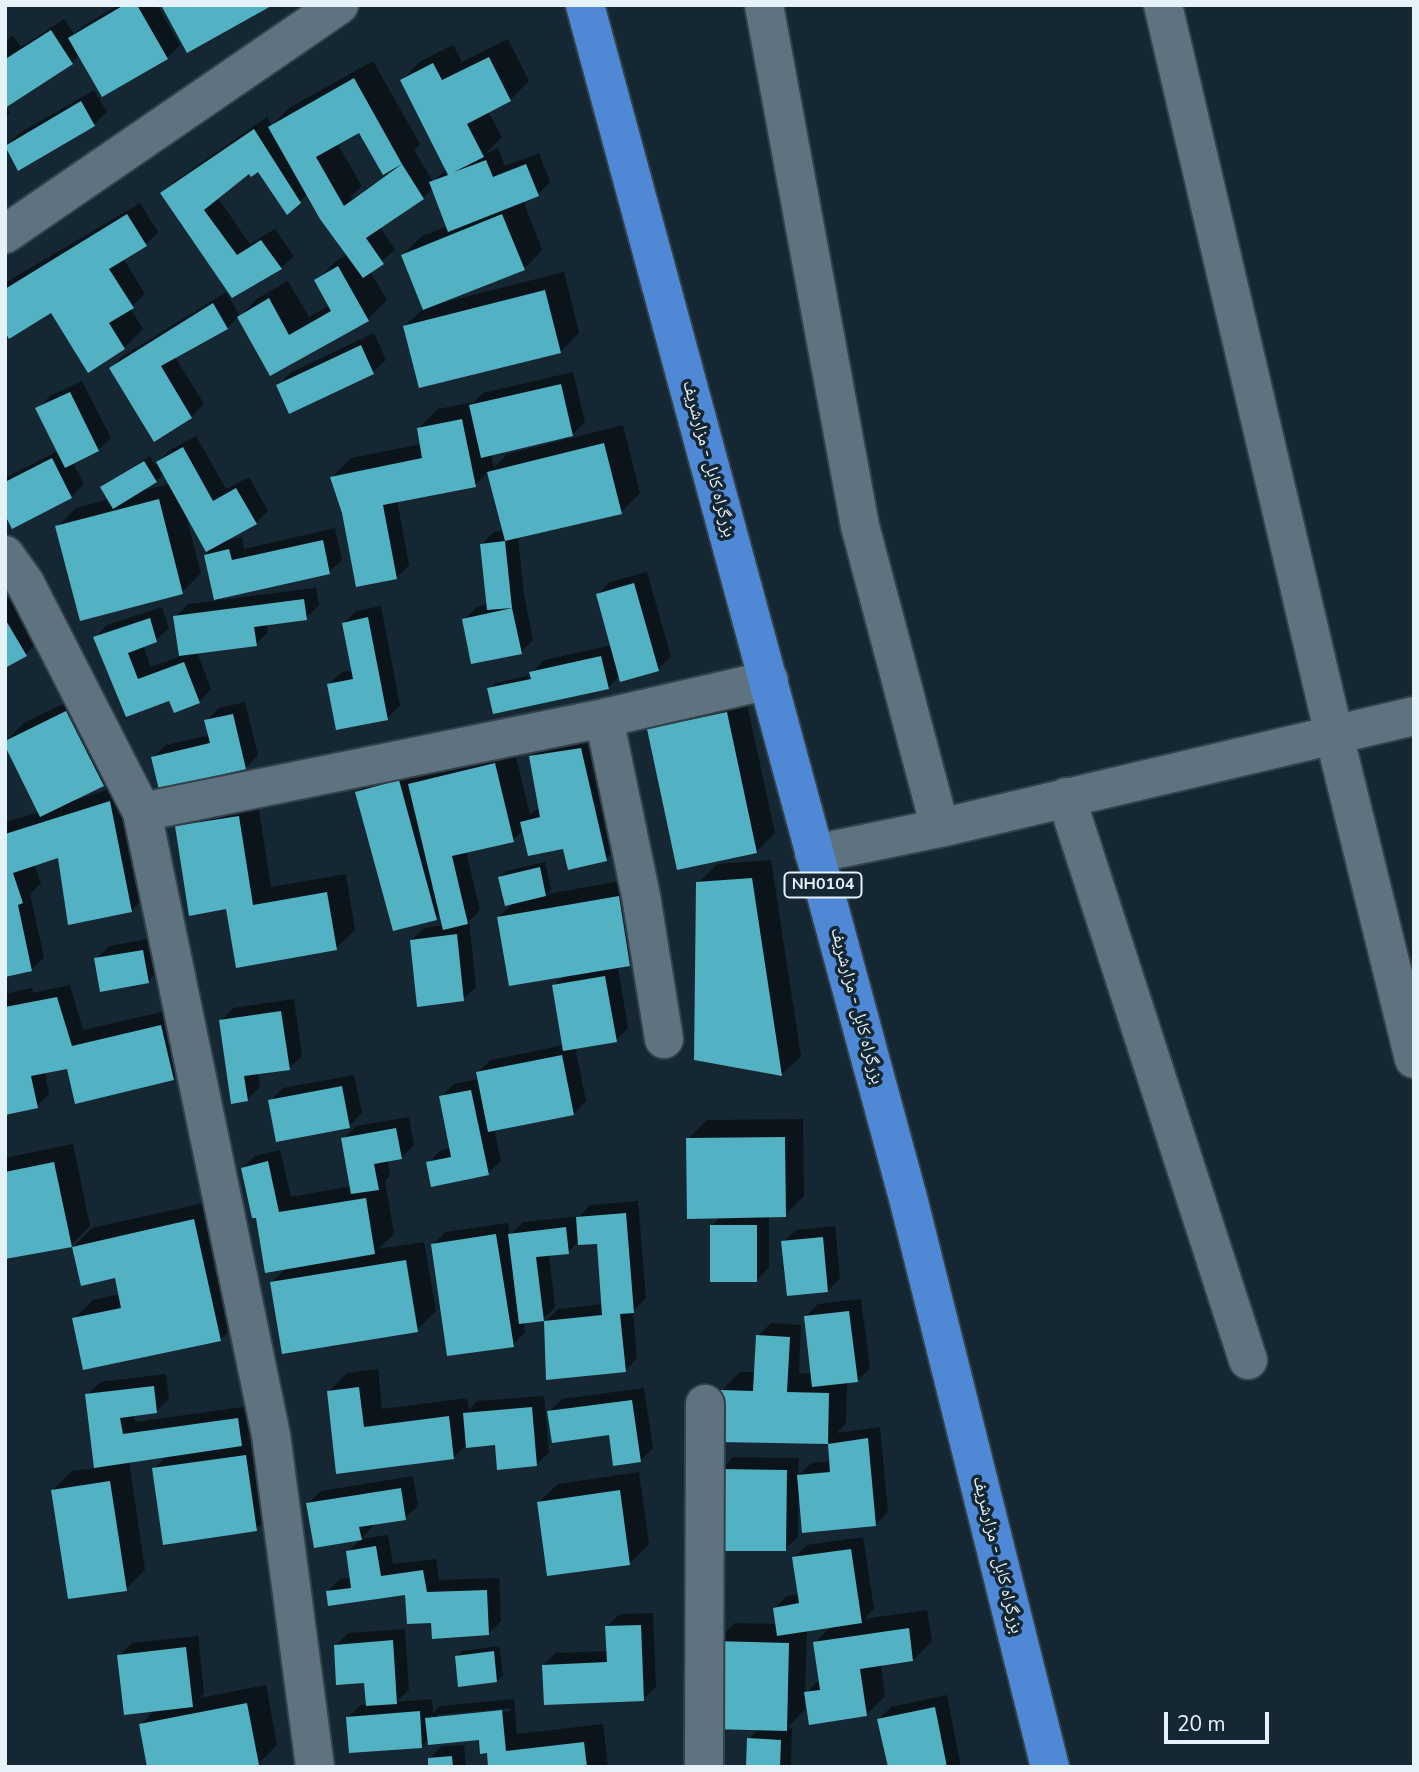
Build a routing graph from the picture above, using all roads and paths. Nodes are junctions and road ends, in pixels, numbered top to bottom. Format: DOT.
graph roads {
  1 [pos="339,5"];
  2 [pos="585,5"];
  3 [pos="764,5"];
  4 [pos="1163,5"];
  5 [pos="5,234"];
  6 [pos="5,555"];
  7 [pos="769,680"];
  8 [pos="1414,716"];
  9 [pos="604,718"];
  10 [pos="1334,735"];
  11 [pos="1066,797"];
  12 [pos="142,812"];
  13 [pos="940,828"];
  14 [pos="814,854"];
  15 [pos="664,1039"];
  16 [pos="1414,1059"];
  17 [pos="1248,1360"];
  18 [pos="705,1404"];
  19 [pos="315,1767"];
  20 [pos="704,1767"];
  21 [pos="1050,1767"];
  1 -- 5 [label="street"];
  2 -- 7 [label="highway, بزرگراه کابل - مزارشریف / NH0104"];
  3 -- 13 [label="street"];
  4 -- 10 [label="street"];
  6 -- 12 [label="street"];
  7 -- 9 [label="street"];
  7 -- 14 [label="highway, بزرگراه کابل - مزارشریف / NH0104"];
  8 -- 10 [label="street"];
  9 -- 12 [label="street"];
  9 -- 15 [label="street"];
  10 -- 11 [label="street"];
  10 -- 16 [label="street"];
  11 -- 13 [label="street"];
  11 -- 17 [label="street"];
  12 -- 19 [label="street"];
  13 -- 14 [label="street"];
  14 -- 21 [label="highway, بزرگراه کابل - مزارشریف / NH0104"];
  18 -- 20 [label="street"];
}
